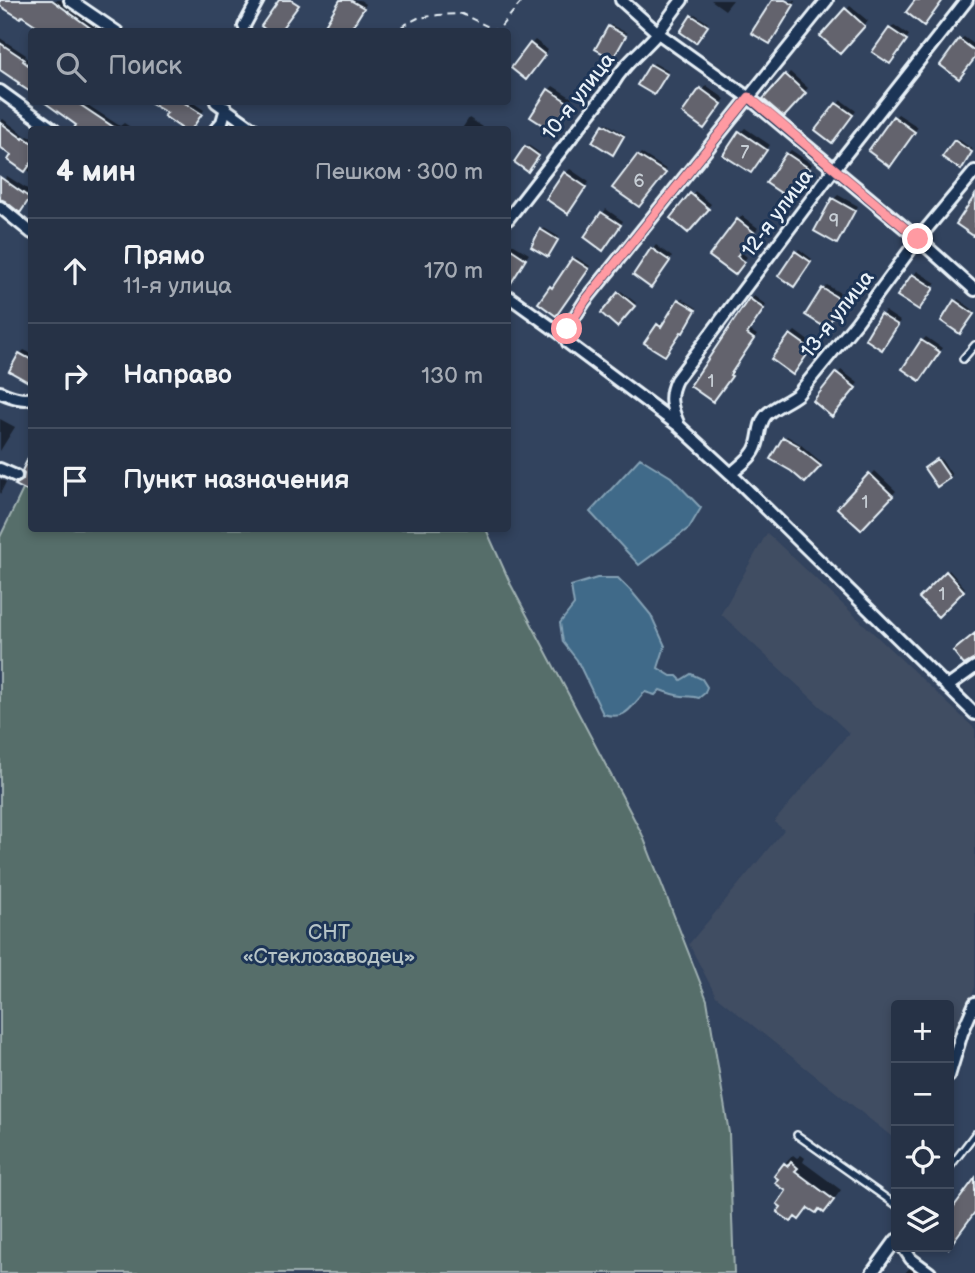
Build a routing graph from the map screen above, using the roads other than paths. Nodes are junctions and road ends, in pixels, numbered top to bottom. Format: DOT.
graph roads {
  1 [pos="70,0"];
  2 [pos="258,0"];
  3 [pos="621,0"];
  4 [pos="682,0"];
  5 [pos="827,0"];
  6 [pos="967,0"];
  7 [pos="244,26"];
  8 [pos="111,28"];
  9 [pos="658,33"];
  10 [pos="0,91"];
  11 [pos="749,97"];
  12 [pos="221,105"];
  13 [pos="48,126"];
  14 [pos="218,126"];
  15 [pos="250,126"];
  16 [pos="834,169"];
  17 [pos="975,171"];
  18 [pos="0,207"];
  19 [pos="511,215"];
  20 [pos="28,230"];
  21 [pos="918,239"];
  22 [pos="975,290"];
  23 [pos="511,298"];
  24 [pos="565,337"];
  25 [pos="975,345"];
  26 [pos="963,359"];
  27 [pos="0,392"];
  28 [pos="28,399"];
  29 [pos="679,426"];
  30 [pos="0,469"];
  31 [pos="731,474"];
  32 [pos="16,476"];
  33 [pos="975,667"];
  34 [pos="947,687"];
  35 [pos="975,714"];
  36 [pos="975,1003"];
  37 [pos="953,1063"];
  38 [pos="975,1134"];
  39 [pos="797,1135"];
  40 [pos="954,1161"];
  41 [pos="891,1201"];
  42 [pos="891,1247"];
  43 [pos="906,1252"];
  44 [pos="872,1273"];
  45 [pos="930,1273"];
  1 -- 8 [label="street"];
  2 -- 7 [label="street"];
  3 -- 9 [label="street"];
  4 -- 9 [label="street, 10-я улица"];
  5 -- 11 [label="street"];
  6 -- 16 [label="street, 12-я улица"];
  9 -- 11 [label="street"];
  9 -- 19 [label="street, 10-я улица"];
  10 -- 13 [label="street"];
  11 -- 16 [label="street"];
  11 -- 24 [label="street"];
  12 -- 14 [label="street"];
  12 -- 15 [label="street"];
  16 -- 21 [label="street"];
  16 -- 29 [label="street, 12-я улица"];
  17 -- 21 [label="street, 13-я улица"];
  18 -- 20 [label="street"];
  21 -- 22 [label="street"];
  21 -- 31 [label="street, 13-я улица"];
  23 -- 24 [label="street"];
  24 -- 29 [label="street"];
  25 -- 26 [label="lane"];
  27 -- 28 [label="street"];
  29 -- 31 [label="street"];
  30 -- 32 [label="street"];
  31 -- 34 [label="street"];
  33 -- 34 [label="street"];
  34 -- 35 [label="street"];
  36 -- 37 [label="street"];
  38 -- 40 [label="lane"];
  39 -- 41 [label="lane"];
  42 -- 44 [label="street"];
  43 -- 45 [label="street"];
}
